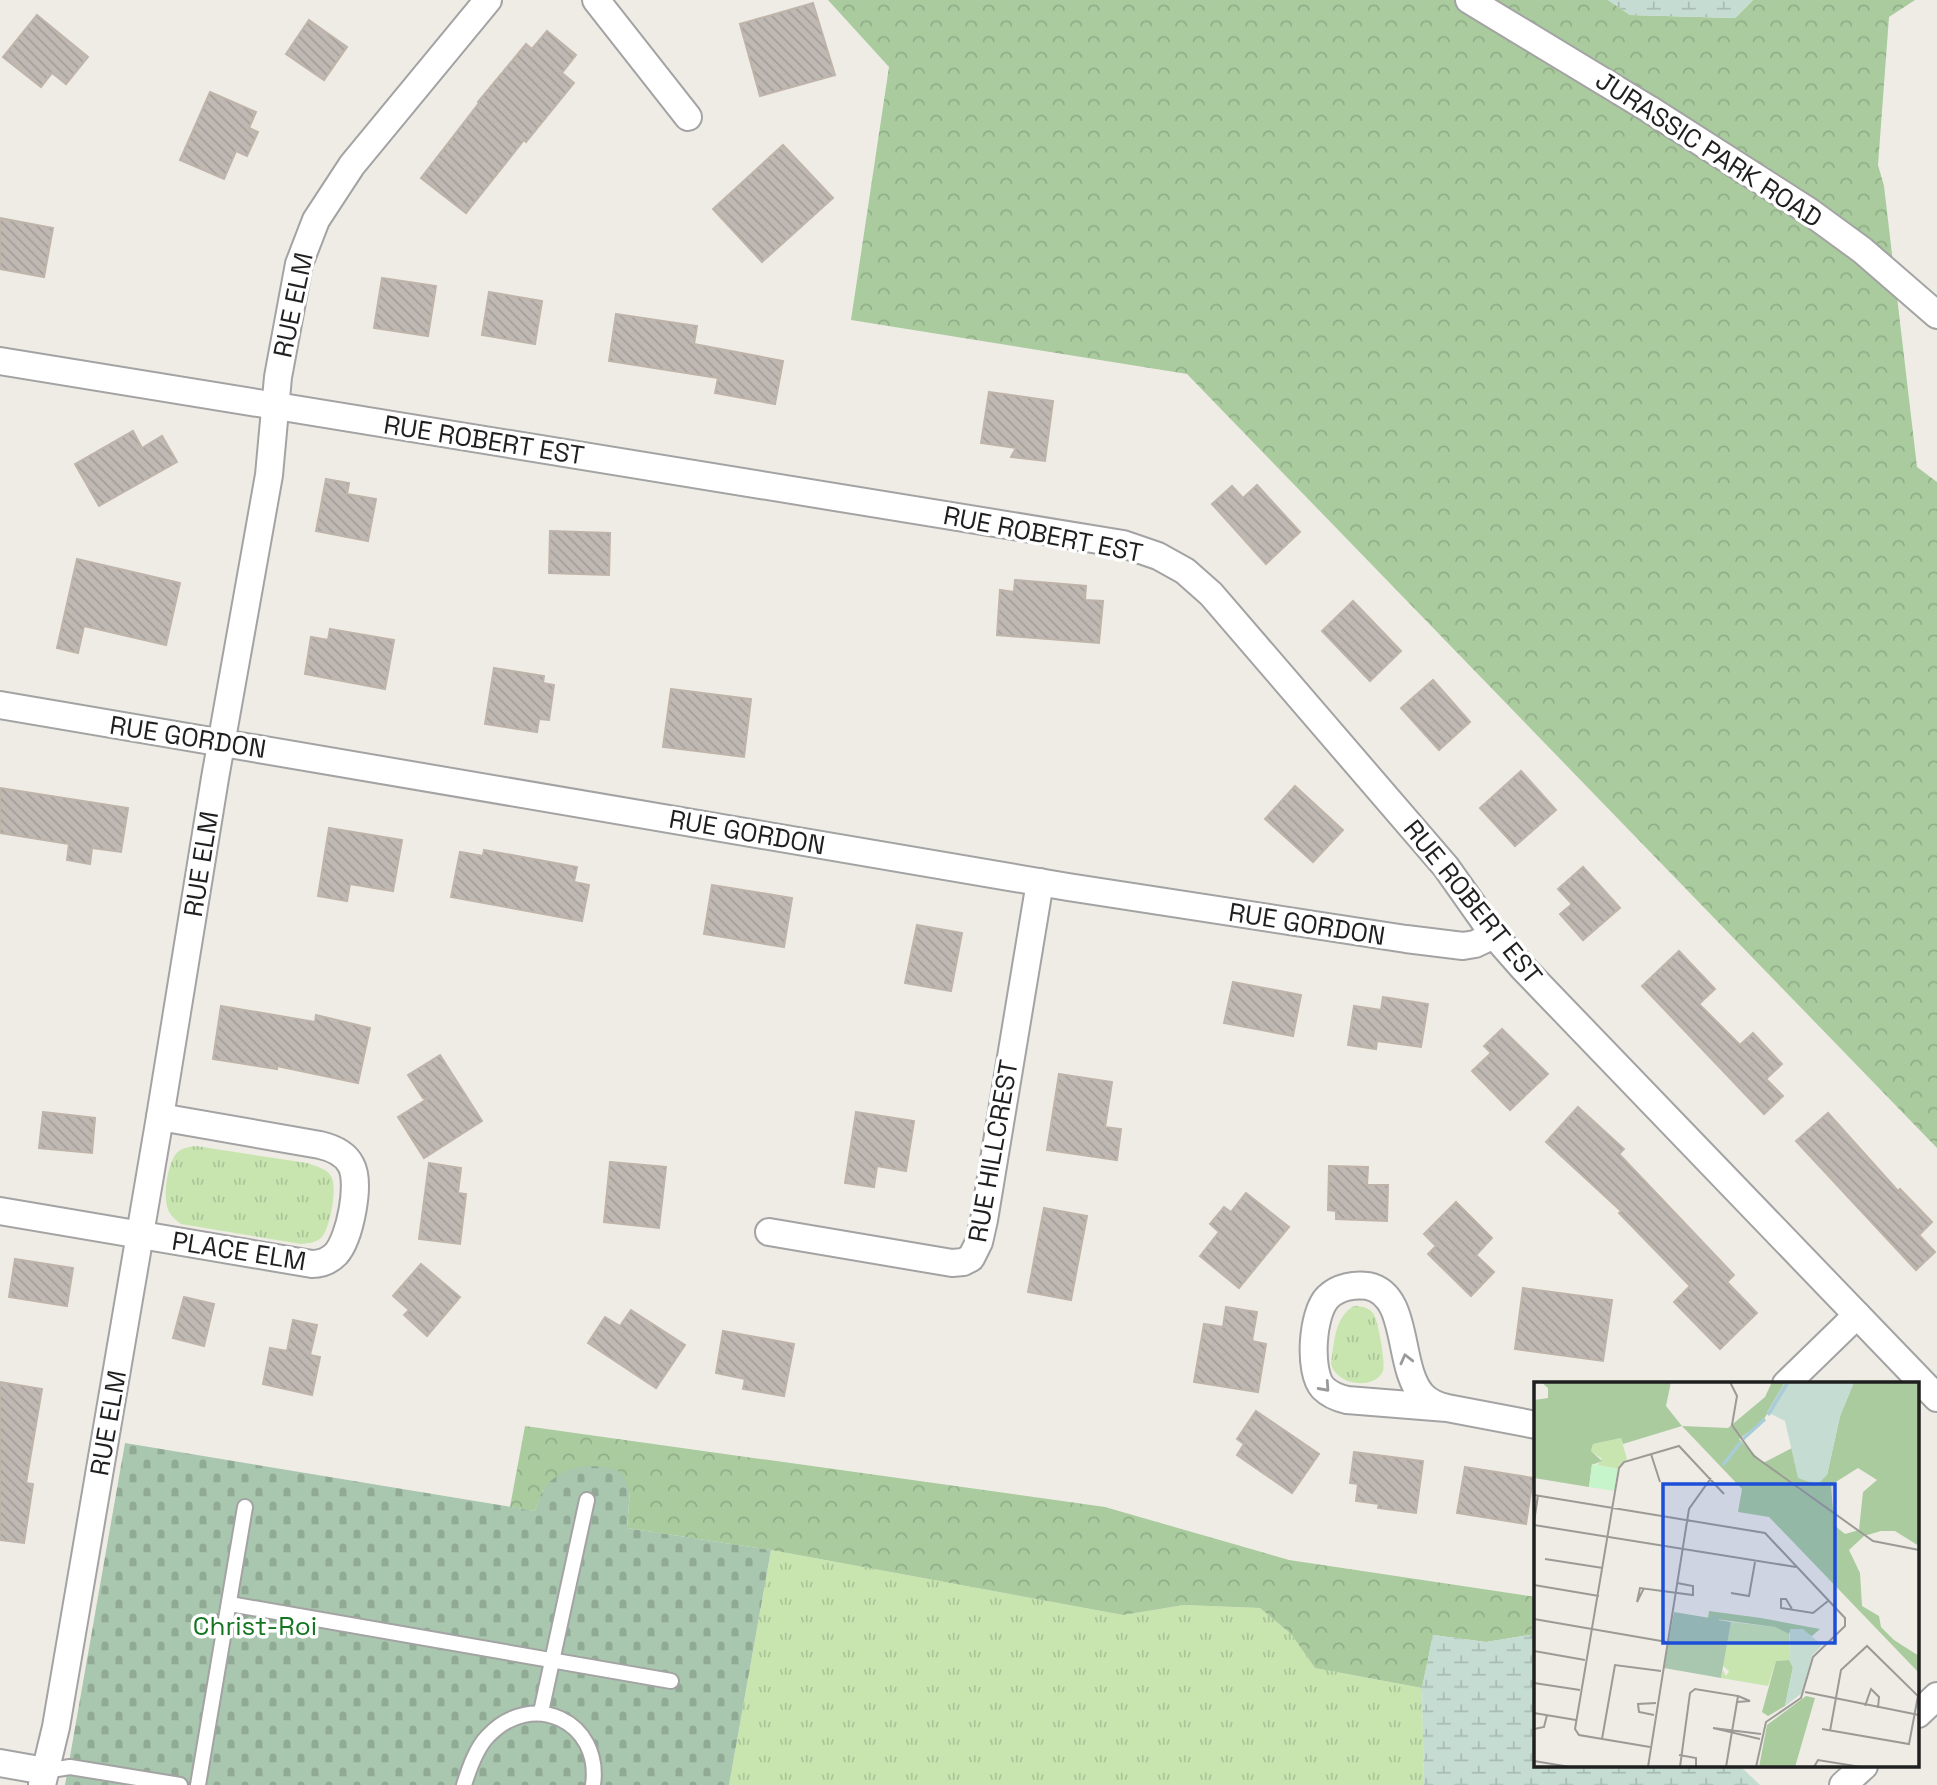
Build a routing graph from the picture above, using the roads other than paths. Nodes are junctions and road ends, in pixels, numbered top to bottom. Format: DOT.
graph roads {
  1 [pos="488,0"];
  2 [pos="596,0"];
  3 [pos="1469,0"];
  4 [pos="688,117"];
  5 [pos="1937,315"];
  6 [pos="0,361"];
  7 [pos="275,407"];
  8 [pos="0,705"];
  9 [pos="221,743"];
  10 [pos="1040,882"];
  11 [pos="1494,935"];
  12 [pos="160,1117"];
  13 [pos="0,1211"];
  14 [pos="769,1233"];
  15 [pos="140,1235"];
  16 [pos="1857,1315"];
  17 [pos="1788,1382"];
  18 [pos="1937,1398"];
  19 [pos="1447,1408"];
  20 [pos="1534,1425"];
  21 [pos="587,1500"];
  22 [pos="245,1507"];
  23 [pos="230,1604"];
  24 [pos="553,1661"];
  25 [pos="671,1681"];
  26 [pos="1937,1696"];
  27 [pos="541,1712"];
  28 [pos="1920,1712"];
  29 [pos="0,1763"];
  30 [pos="1862,1768"];
  31 [pos="44,1778"];
  32 [pos="180,1785"];
  33 [pos="198,1785"];
  34 [pos="464,1785"];
  35 [pos="593,1785"];
  36 [pos="1843,1785"];
  1 -- 7 [label="street, RUE ELM"];
  2 -- 4 [label="street"];
  3 -- 5 [label="street, JURASSIC PARK ROAD"];
  6 -- 7 [label="street, RUE ROBERT EST"];
  7 -- 9 [label="street, RUE ELM"];
  7 -- 11 [label="street, RUE ROBERT EST"];
  8 -- 9 [label="street, RUE GORDON"];
  9 -- 10 [label="street, RUE GORDON"];
  9 -- 12 [label="street, RUE ELM"];
  10 -- 11 [label="street, RUE GORDON"];
  10 -- 14 [label="street, RUE HILLCREST"];
  11 -- 16 [label="street, RUE ROBERT EST"];
  12 -- 15 [label="street, RUE ELM"];
  12 -- 15 [label="street, PLACE ELM"];
  13 -- 15 [label="street"];
  15 -- 31 [label="street, RUE ELM"];
  16 -- 17 [label="street"];
  16 -- 18 [label="street, RUE ROBERT EST"];
  19 -- 19 [label="street, one-way"];
  19 -- 20 [label="street"];
  21 -- 24 [label="lane"];
  22 -- 23 [label="lane"];
  23 -- 24 [label="lane"];
  23 -- 33 [label="lane"];
  24 -- 25 [label="lane"];
  24 -- 27 [label="lane"];
  26 -- 28 [label="street"];
  27 -- 34 [label="lane"];
  27 -- 35 [label="lane"];
  29 -- 31 [label="street"];
  30 -- 36 [label="street"];
  31 -- 32 [label="lane"];
}
